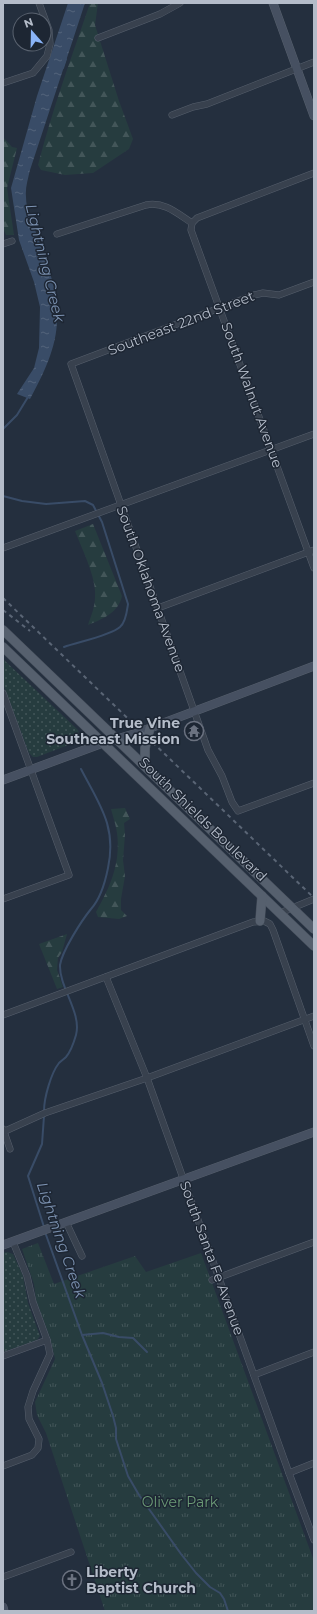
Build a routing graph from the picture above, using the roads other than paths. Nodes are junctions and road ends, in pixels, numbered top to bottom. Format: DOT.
graph roads {
  1 [pos="39,3"];
  2 [pos="180,3"];
  3 [pos="273,3"];
  4 [pos="98,38"];
  5 [pos="314,62"];
  6 [pos="297,69"];
  7 [pos="3,83"];
  8 [pos="172,115"];
  9 [pos="314,116"];
  10 [pos="314,173"];
  11 [pos="192,223"];
  12 [pos="57,234"];
  13 [pos="12,241"];
  14 [pos="3,244"];
  15 [pos="314,282"];
  16 [pos="219,308"];
  17 [pos="71,364"];
  18 [pos="314,434"];
  19 [pos="272,449"];
  20 [pos="121,505"];
  21 [pos="3,548"];
  22 [pos="311,551"];
  23 [pos="314,568"];
  24 [pos="158,608"];
  25 [pos="3,630"];
  26 [pos="3,647"];
  27 [pos="314,666"];
  28 [pos="3,693"];
  29 [pos="194,711"];
  30 [pos="150,728"];
  31 [pos="117,740"];
  32 [pos="103,743"];
  33 [pos="145,766"];
  34 [pos="30,770"];
  35 [pos="3,780"];
  36 [pos="314,783"];
  37 [pos="198,817"];
  38 [pos="189,826"];
  39 [pos="262,896"];
  40 [pos="3,899"];
  41 [pos="314,900"];
  42 [pos="292,908"];
  43 [pos="280,913"];
  44 [pos="260,920"];
  45 [pos="314,929"];
  46 [pos="314,946"];
  47 [pos="106,977"];
  48 [pos="3,1015"];
  49 [pos="314,1016"];
  50 [pos="304,1020"];
  51 [pos="314,1046"];
  52 [pos="147,1078"];
  53 [pos="3,1131"];
  54 [pos="314,1132"];
  55 [pos="10,1149"];
  56 [pos="184,1180"];
  57 [pos="62,1224"];
  58 [pos="12,1242"];
  59 [pos="314,1242"];
  60 [pos="3,1245"];
  61 [pos="82,1256"];
  62 [pos="219,1278"];
  63 [pos="212,1280"];
  64 [pos="47,1340"];
  65 [pos="314,1352"];
  66 [pos="3,1356"];
  67 [pos="254,1375"];
  68 [pos="314,1463"];
  69 [pos="3,1466"];
  70 [pos="289,1473"];
  71 [pos="314,1540"];
  72 [pos="70,1552"];
  73 [pos="3,1577"];
  74 [pos="3,1607"];
  75 [pos="4,1611"];
  1 -- 7 [label="street"];
  2 -- 4 [label="street"];
  3 -- 6 [label="main road"];
  5 -- 6 [label="street"];
  6 -- 8 [label="street"];
  6 -- 9 [label="main road"];
  10 -- 11 [label="street"];
  11 -- 12 [label="street"];
  11 -- 16 [label="street, South Walnut Avenue"];
  13 -- 14 [label="street"];
  15 -- 16 [label="street, Southeast 22nd Street"];
  16 -- 17 [label="street, Southeast 22nd Street"];
  16 -- 19 [label="street, South Walnut Avenue"];
  17 -- 20 [label="street, South Oklahoma Avenue"];
  18 -- 19 [label="street"];
  19 -- 20 [label="street"];
  19 -- 22 [label="street, South Walnut Avenue"];
  20 -- 21 [label="street"];
  20 -- 24 [label="street, South Oklahoma Avenue"];
  22 -- 23 [label="street, South Walnut Avenue"];
  22 -- 24 [label="street"];
  24 -- 29 [label="street, South Oklahoma Avenue"];
  25 -- 31 [label="main road, South Shields Boulevard"];
  26 -- 32 [label="main road, South Shields Boulevard"];
  27 -- 29 [label="main road"];
  28 -- 34 [label="street"];
  29 -- 30 [label="main road"];
  29 -- 36 [label="street, South Oklahoma Avenue"];
  30 -- 31 [label="main road"];
  30 -- 33 [label="main road"];
  31 -- 32 [label="main road"];
  31 -- 33 [label="main road, South Shields Boulevard"];
  32 -- 34 [label="main road"];
  32 -- 38 [label="main road, South Shields Boulevard"];
  33 -- 37 [label="main road, South Shields Boulevard"];
  34 -- 35 [label="main road"];
  34 -- 40 [label="street"];
  37 -- 38 [label="main road"];
  37 -- 42 [label="main road, South Shields Boulevard"];
  38 -- 39 [label="main road, South Shields Boulevard"];
  39 -- 43 [label="main road, South Shields Boulevard"];
  39 -- 44 [label="main road"];
  41 -- 42 [label="street"];
  42 -- 43 [label="street"];
  42 -- 45 [label="main road, South Shields Boulevard"];
  43 -- 46 [label="main road, South Shields Boulevard"];
  44 -- 47 [label="street"];
  44 -- 50 [label="street"];
  47 -- 48 [label="street"];
  47 -- 52 [label="street, South Santa Fe Avenue"];
  49 -- 50 [label="street"];
  50 -- 51 [label="street"];
  50 -- 52 [label="street"];
  52 -- 53 [label="street"];
  52 -- 56 [label="street, South Santa Fe Avenue"];
  53 -- 55 [label="street"];
  54 -- 56 [label="main road"];
  56 -- 57 [label="main road"];
  56 -- 62 [label="street, South Santa Fe Avenue"];
  57 -- 58 [label="main road"];
  57 -- 61 [label="street"];
  58 -- 60 [label="main road"];
  58 -- 64 [label="street"];
  59 -- 62 [label="street"];
  62 -- 63 [label="street"];
  62 -- 67 [label="street, South Santa Fe Avenue"];
  64 -- 66 [label="street"];
  64 -- 69 [label="street"];
  65 -- 67 [label="street"];
  67 -- 70 [label="street, South Santa Fe Avenue"];
  68 -- 70 [label="street"];
  70 -- 71 [label="street, South Santa Fe Avenue"];
  72 -- 73 [label="street"];
  74 -- 75 [label="main road"];
}
